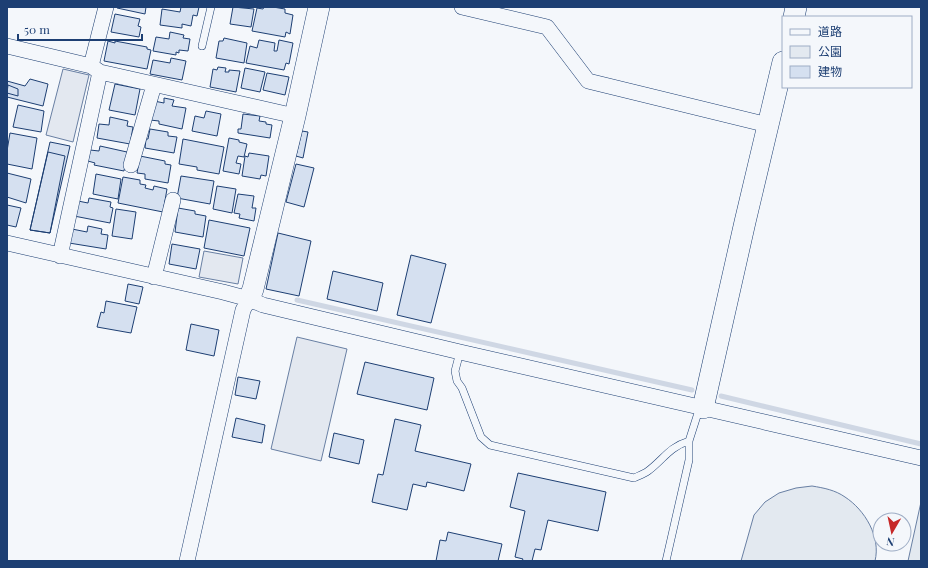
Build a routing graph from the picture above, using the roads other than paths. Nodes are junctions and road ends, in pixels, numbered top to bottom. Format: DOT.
graph roads {
  1 [pos="106,7"];
  2 [pos="211,7"];
  3 [pos="319,7"];
  4 [pos="462,7"];
  5 [pos="7,46"];
  6 [pos="202,46"];
  7 [pos="782,66"];
  8 [pos="95,69"];
  9 [pos="154,85"];
  10 [pos="295,116"];
  11 [pos="768,124"];
  12 [pos="131,165"];
  13 [pos="173,200"];
  14 [pos="7,243"];
  15 [pos="60,256"];
  16 [pos="154,277"];
  17 [pos="249,299"];
  18 [pos="460,352"];
  19 [pos="703,408"];
  20 [pos="689,441"];
  21 [pos="921,458"];
  22 [pos="187,561"];
  23 [pos="666,561"];
  1 -- 8 [label="street"];
  2 -- 6 [label="lane"];
  3 -- 10 [label="street"];
  4 -- 11 [label="street"];
  5 -- 8 [label="street"];
  7 -- 11 [label="street"];
  8 -- 9 [label="street"];
  8 -- 15 [label="street"];
  9 -- 10 [label="street"];
  9 -- 12 [label="street"];
  10 -- 17 [label="street"];
  11 -- 19 [label="street"];
  13 -- 16 [label="street"];
  14 -- 15 [label="street"];
  15 -- 16 [label="street"];
  16 -- 17 [label="street"];
  17 -- 18 [label="street"];
  17 -- 22 [label="street"];
  18 -- 19 [label="street"];
  18 -- 20 [label="lane"];
  19 -- 20 [label="lane"];
  19 -- 21 [label="street"];
  20 -- 23 [label="lane"];
}
